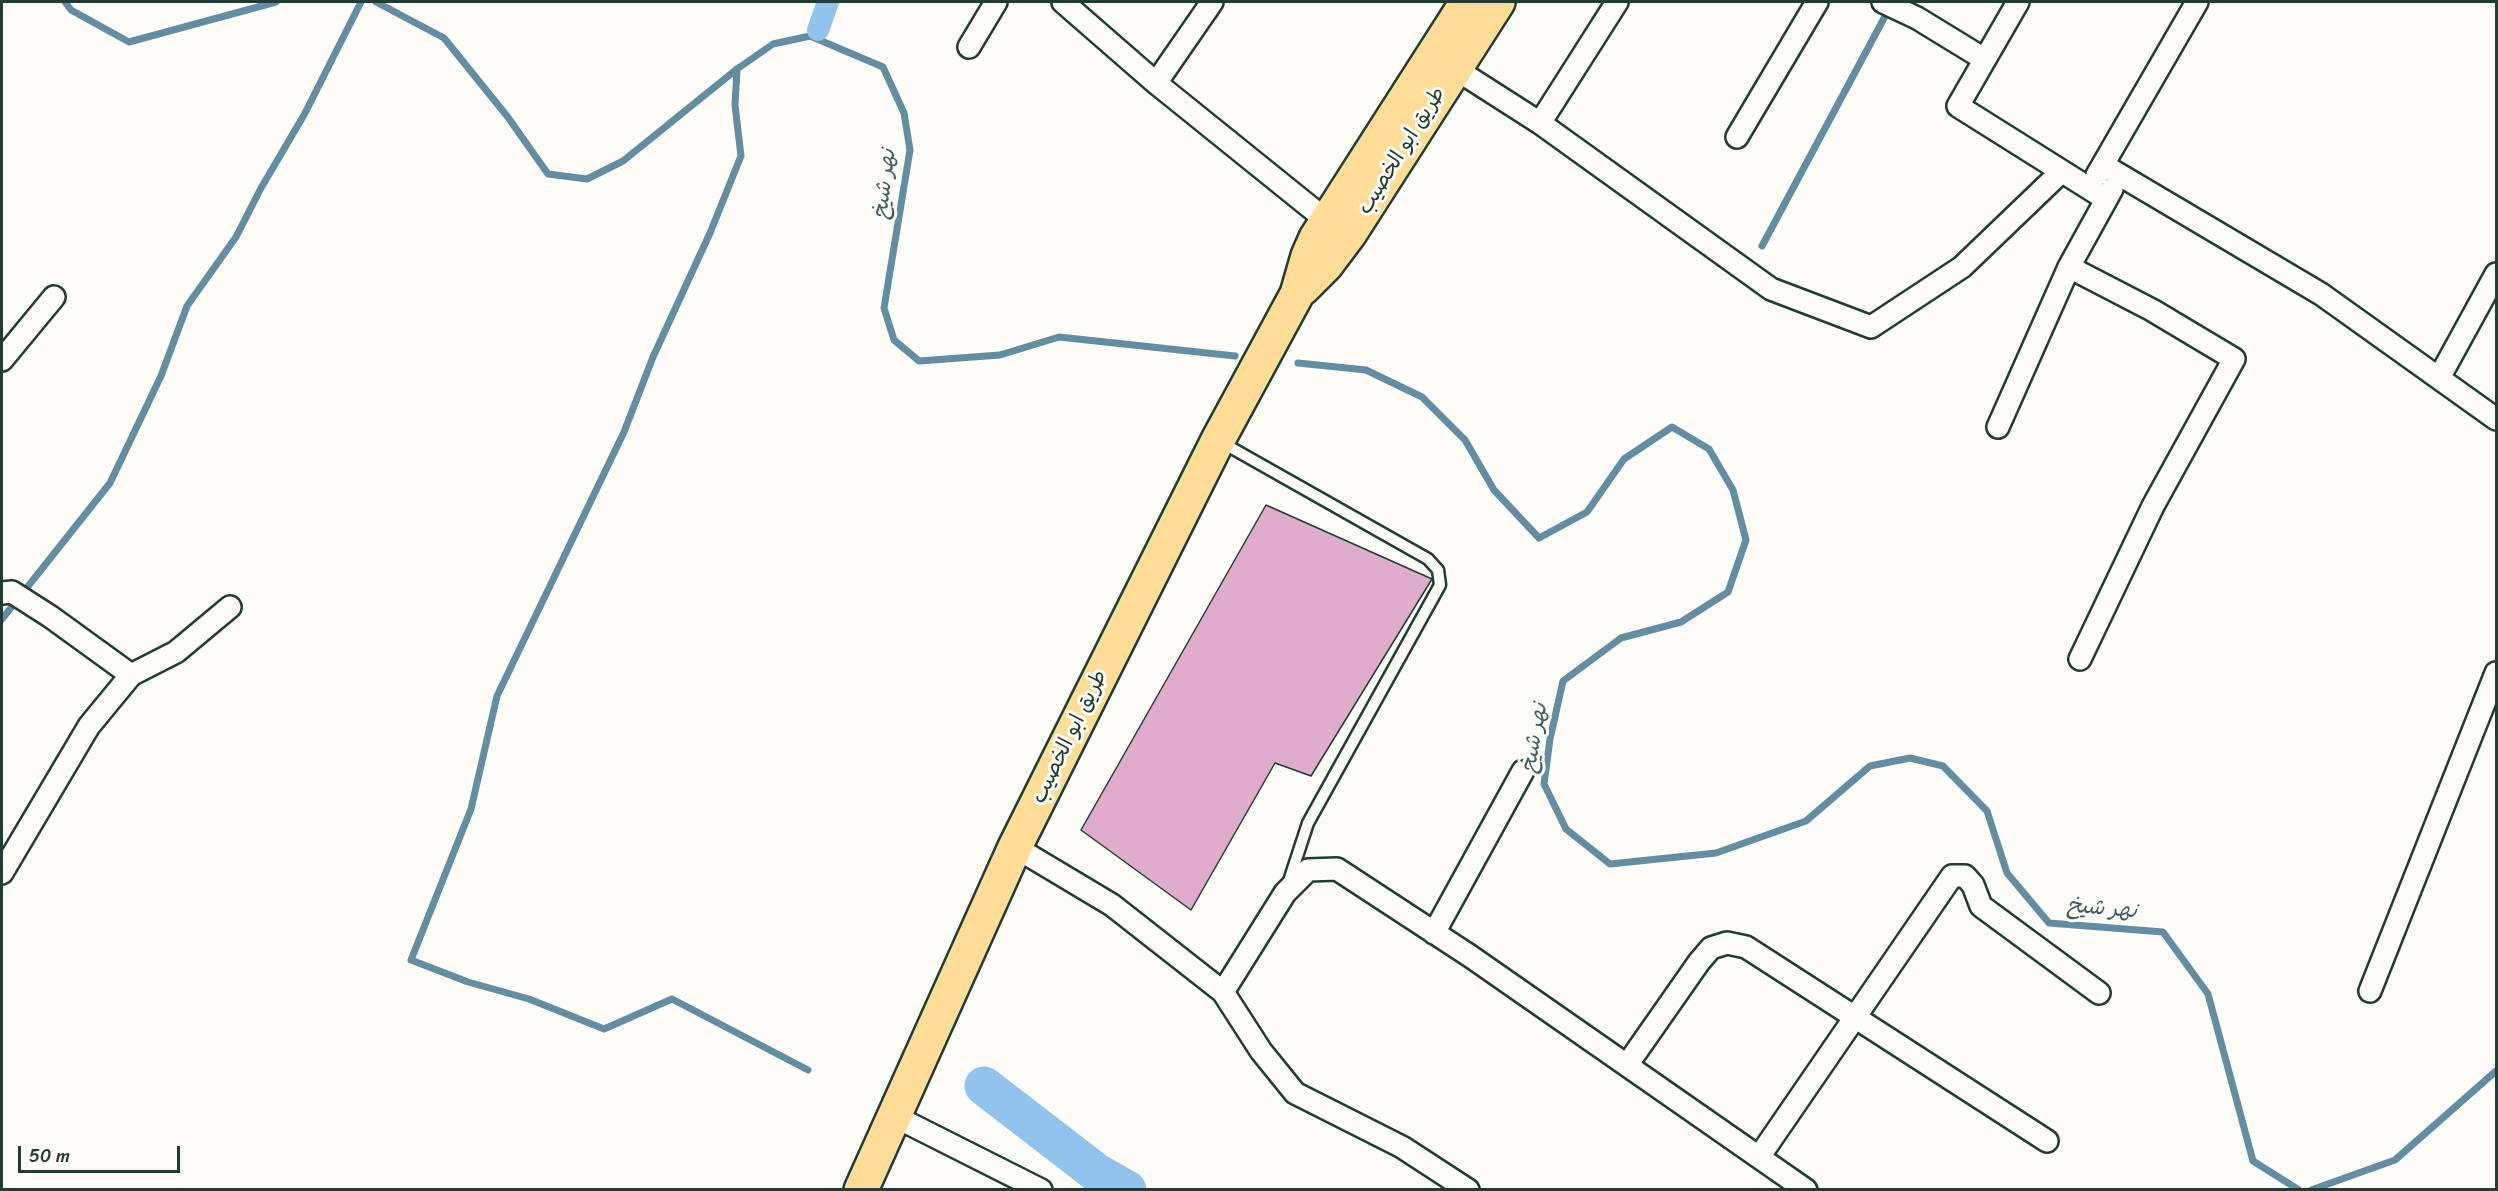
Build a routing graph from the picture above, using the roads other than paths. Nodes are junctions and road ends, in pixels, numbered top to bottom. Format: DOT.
graph roads {
  1 [pos="996,2"];
  2 [pos="1063,2"];
  3 [pos="1212,2"];
  4 [pos="1467,2"];
  5 [pos="1497,2"];
  6 [pos="1617,2"];
  7 [pos="1817,2"];
  8 [pos="1883,2"];
  9 [pos="2018,2"];
  10 [pos="2197,2"];
  11 [pos="969,47"];
  12 [pos="1984,59"];
  13 [pos="1454,68"];
  14 [pos="1156,83"];
  15 [pos="1540,123"];
  16 [pos="1737,137"];
  17 [pos="2111,170"];
  18 [pos="2061,172"];
  19 [pos="2098,194"];
  20 [pos="1326,220"];
  21 [pos="2069,267"];
  22 [pos="2496,274"];
  23 [pos="1297,294"];
  24 [pos="54,297"];
  25 [pos="2,360"];
  26 [pos="2439,378"];
  27 [pos="2496,419"];
  28 [pos="1998,427"];
  29 [pos="1218,440"];
  30 [pos="7,593"];
  31 [pos="230,607"];
  32 [pos="2080,659"];
  33 [pos="2496,673"];
  34 [pos="131,675"];
  35 [pos="1523,771"];
  36 [pos="1015,847"];
  37 [pos="2,873"];
  38 [pos="1285,893"];
  39 [pos="1434,933"];
  40 [pos="2370,991"];
  41 [pos="1223,992"];
  42 [pos="2099,993"];
  43 [pos="1854,1019"];
  44 [pos="1627,1065"];
  45 [pos="894,1116"];
  46 [pos="2047,1141"];
  47 [pos="1759,1157"];
  48 [pos="861,1190"];
  49 [pos="1041,1190"];
  50 [pos="1468,1190"];
  51 [pos="1806,1190"];
  1 -- 11 [label="street"];
  2 -- 14 [label="street"];
  3 -- 14 [label="street"];
  4 -- 20 [label="main road, طريق ابو الخصيب"];
  5 -- 13 [label="main road, طريق ابو الخصيب"];
  6 -- 15 [label="street"];
  7 -- 16 [label="street"];
  8 -- 12 [label="street"];
  9 -- 12 [label="street"];
  10 -- 17 [label="street"];
  12 -- 18 [label="street"];
  13 -- 15 [label="street"];
  13 -- 23 [label="main road, طريق ابو الخصيب"];
  14 -- 20 [label="street"];
  15 -- 18 [label="street"];
  17 -- 19 [label="street"];
  17 -- 26 [label="street"];
  18 -- 19 [label="street"];
  19 -- 21 [label="street"];
  20 -- 23 [label="main road, طريق ابو الخصيب"];
  21 -- 28 [label="street"];
  21 -- 32 [label="street"];
  22 -- 26 [label="street"];
  23 -- 29 [label="main road, طريق ابو الخصيب"];
  24 -- 25 [label="street"];
  26 -- 27 [label="street"];
  29 -- 36 [label="main road, طريق ابو الخصيب"];
  29 -- 38 [label="lane"];
  30 -- 34 [label="street"];
  31 -- 34 [label="street"];
  33 -- 40 [label="street"];
  34 -- 37 [label="street"];
  35 -- 39 [label="street"];
  36 -- 41 [label="street"];
  36 -- 45 [label="main road, طريق ابو الخصيب"];
  38 -- 39 [label="street"];
  38 -- 41 [label="street"];
  39 -- 44 [label="street"];
  41 -- 50 [label="street"];
  42 -- 43 [label="street"];
  43 -- 44 [label="street"];
  43 -- 46 [label="street"];
  43 -- 47 [label="street"];
  44 -- 47 [label="street"];
  45 -- 48 [label="main road, طريق ابو الخصيب"];
  45 -- 49 [label="street"];
  47 -- 51 [label="street"];
}
